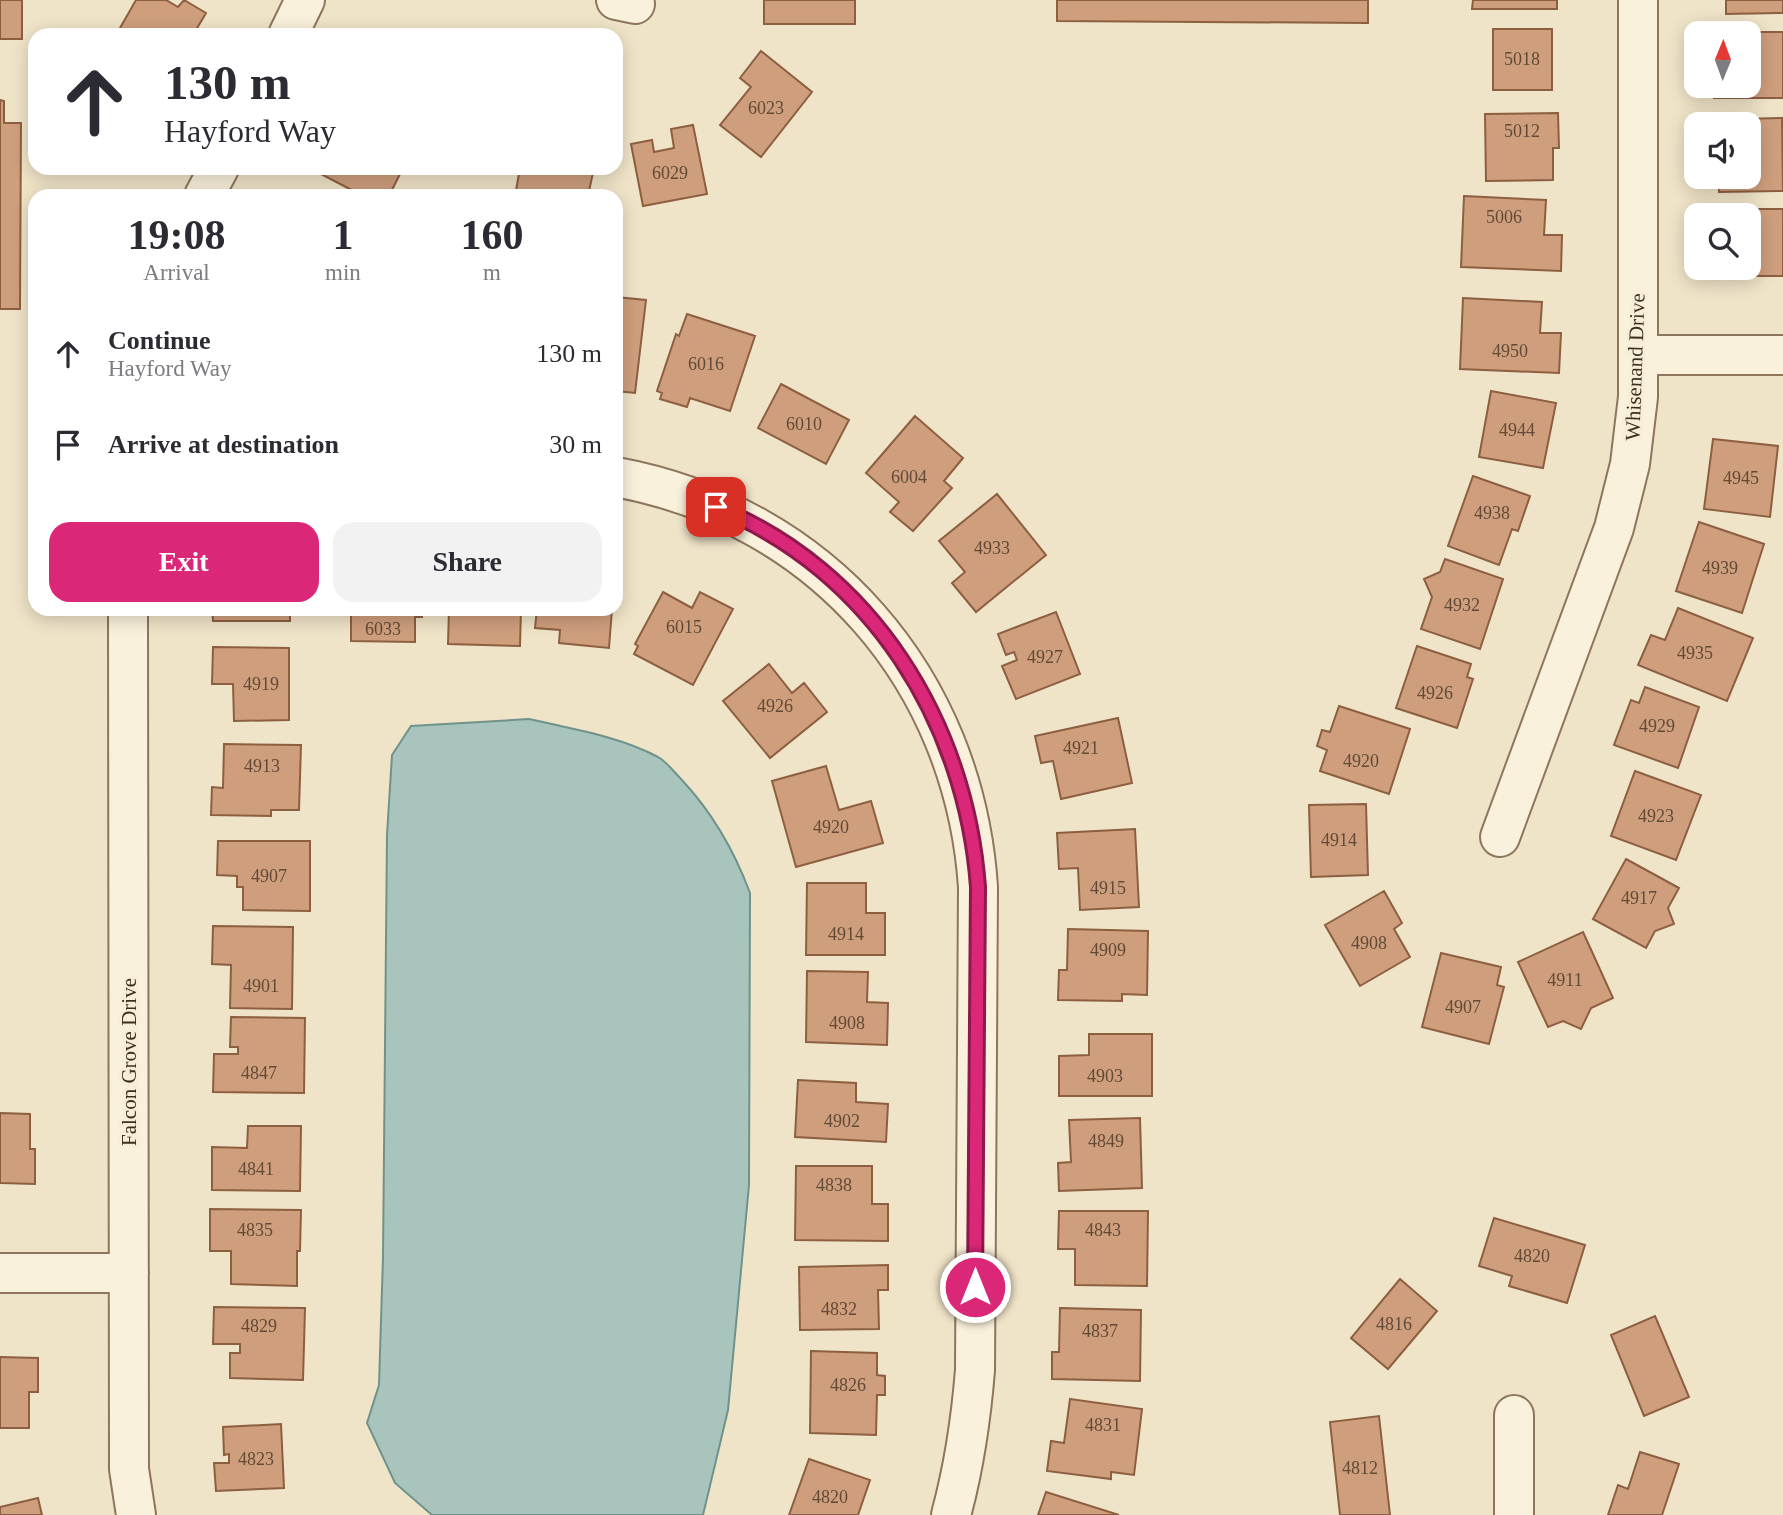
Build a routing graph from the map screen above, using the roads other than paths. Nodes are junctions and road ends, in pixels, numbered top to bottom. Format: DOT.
graph roads {
  1 [pos="306,0"];
  2 [pos="1638,0"];
  3 [pos="292,28"];
  4 [pos="1638,355"];
  5 [pos="1783,355"];
  6 [pos="623,479"];
  7 [pos="128,616"];
  8 [pos="1500,837"];
  9 [pos="0,1273"];
  10 [pos="129,1273"];
  11 [pos="1514,1415"];
  12 [pos="136,1515"];
  13 [pos="951,1515"];
  14 [pos="1514,1515"];
  1 -- 3 [label="street"];
  2 -- 4 [label="street, Whisenand Drive"];
  4 -- 5 [label="street"];
  4 -- 8 [label="street, Whisenand Drive"];
  6 -- 13 [label="street"];
  7 -- 10 [label="street, Falcon Grove Drive"];
  9 -- 10 [label="street"];
  10 -- 12 [label="street, Falcon Grove Drive"];
  11 -- 14 [label="street"];
}
